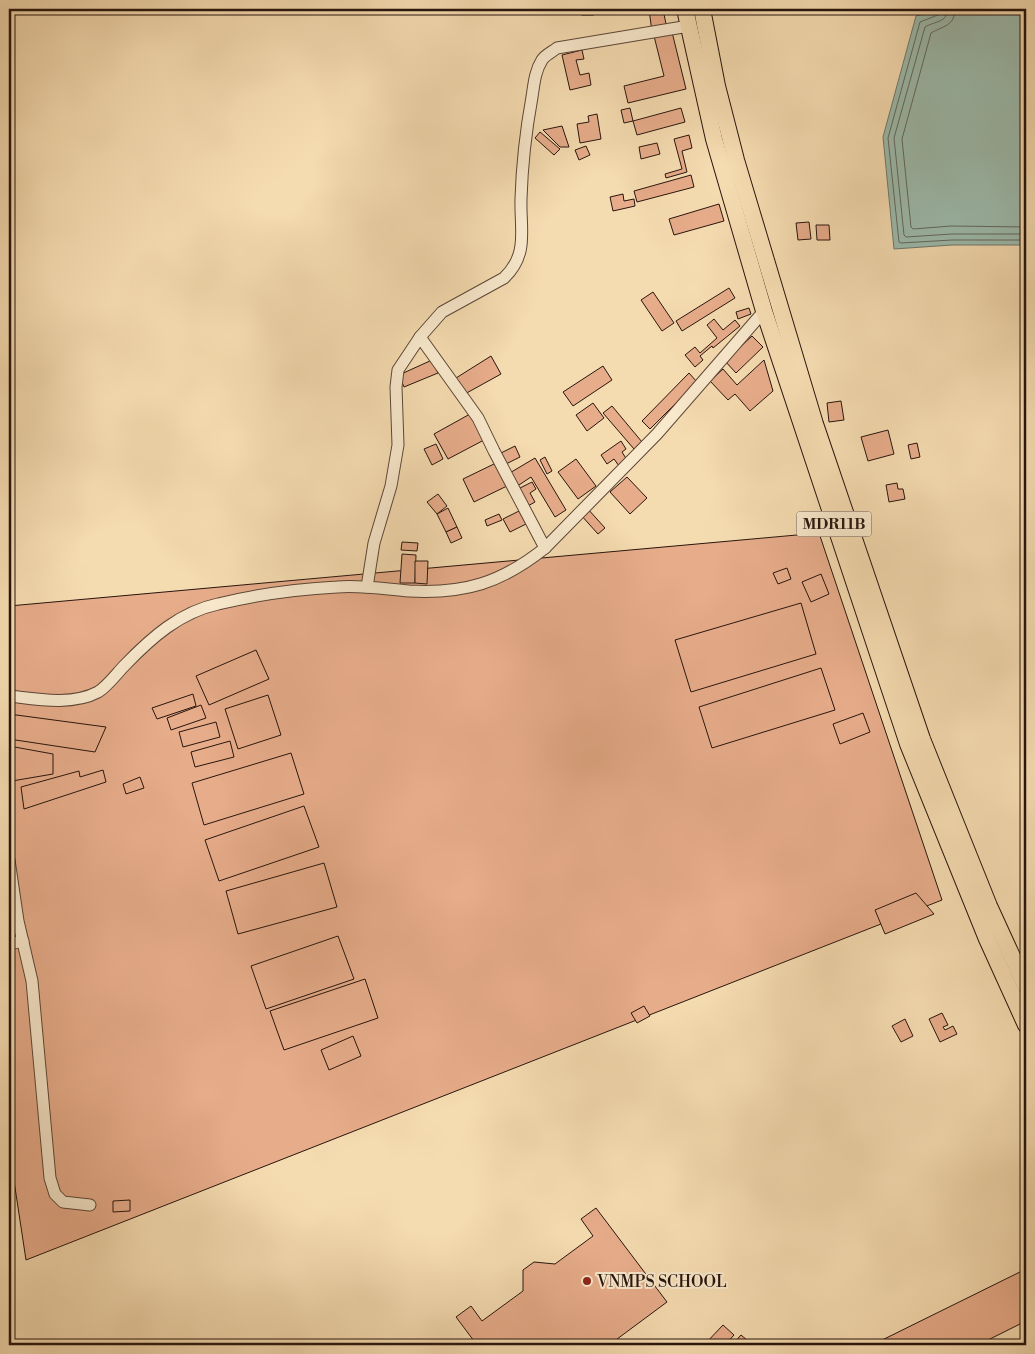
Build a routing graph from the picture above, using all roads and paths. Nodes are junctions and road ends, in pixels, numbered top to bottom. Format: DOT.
graph roads {
  1 [pos="685,9"];
  2 [pos="702,9"];
  3 [pos="689,26"];
  4 [pos="767,302"];
  5 [pos="420,337"];
  6 [pos="545,548"];
  7 [pos="367,586"];
  8 [pos="9,696"];
  9 [pos="9,860"];
  10 [pos="23,940"];
  11 [pos="9,944"];
  12 [pos="1026,987"];
  13 [pos="1026,1024"];
  14 [pos="90,1204"];
  1 -- 3 [label="main road, MDR11B"];
  2 -- 4 [label="main road, MDR11B"];
  3 -- 4 [label="main road, MDR11B"];
  3 -- 5 [label="street"];
  4 -- 6 [label="street"];
  4 -- 12 [label="main road, MDR11B"];
  4 -- 13 [label="main road, MDR11B"];
  5 -- 6 [label="street"];
  5 -- 7 [label="street"];
  6 -- 7 [label="street"];
  7 -- 8 [label="street"];
  9 -- 10 [label="street"];
  10 -- 11 [label="street"];
  10 -- 14 [label="street"];
}
